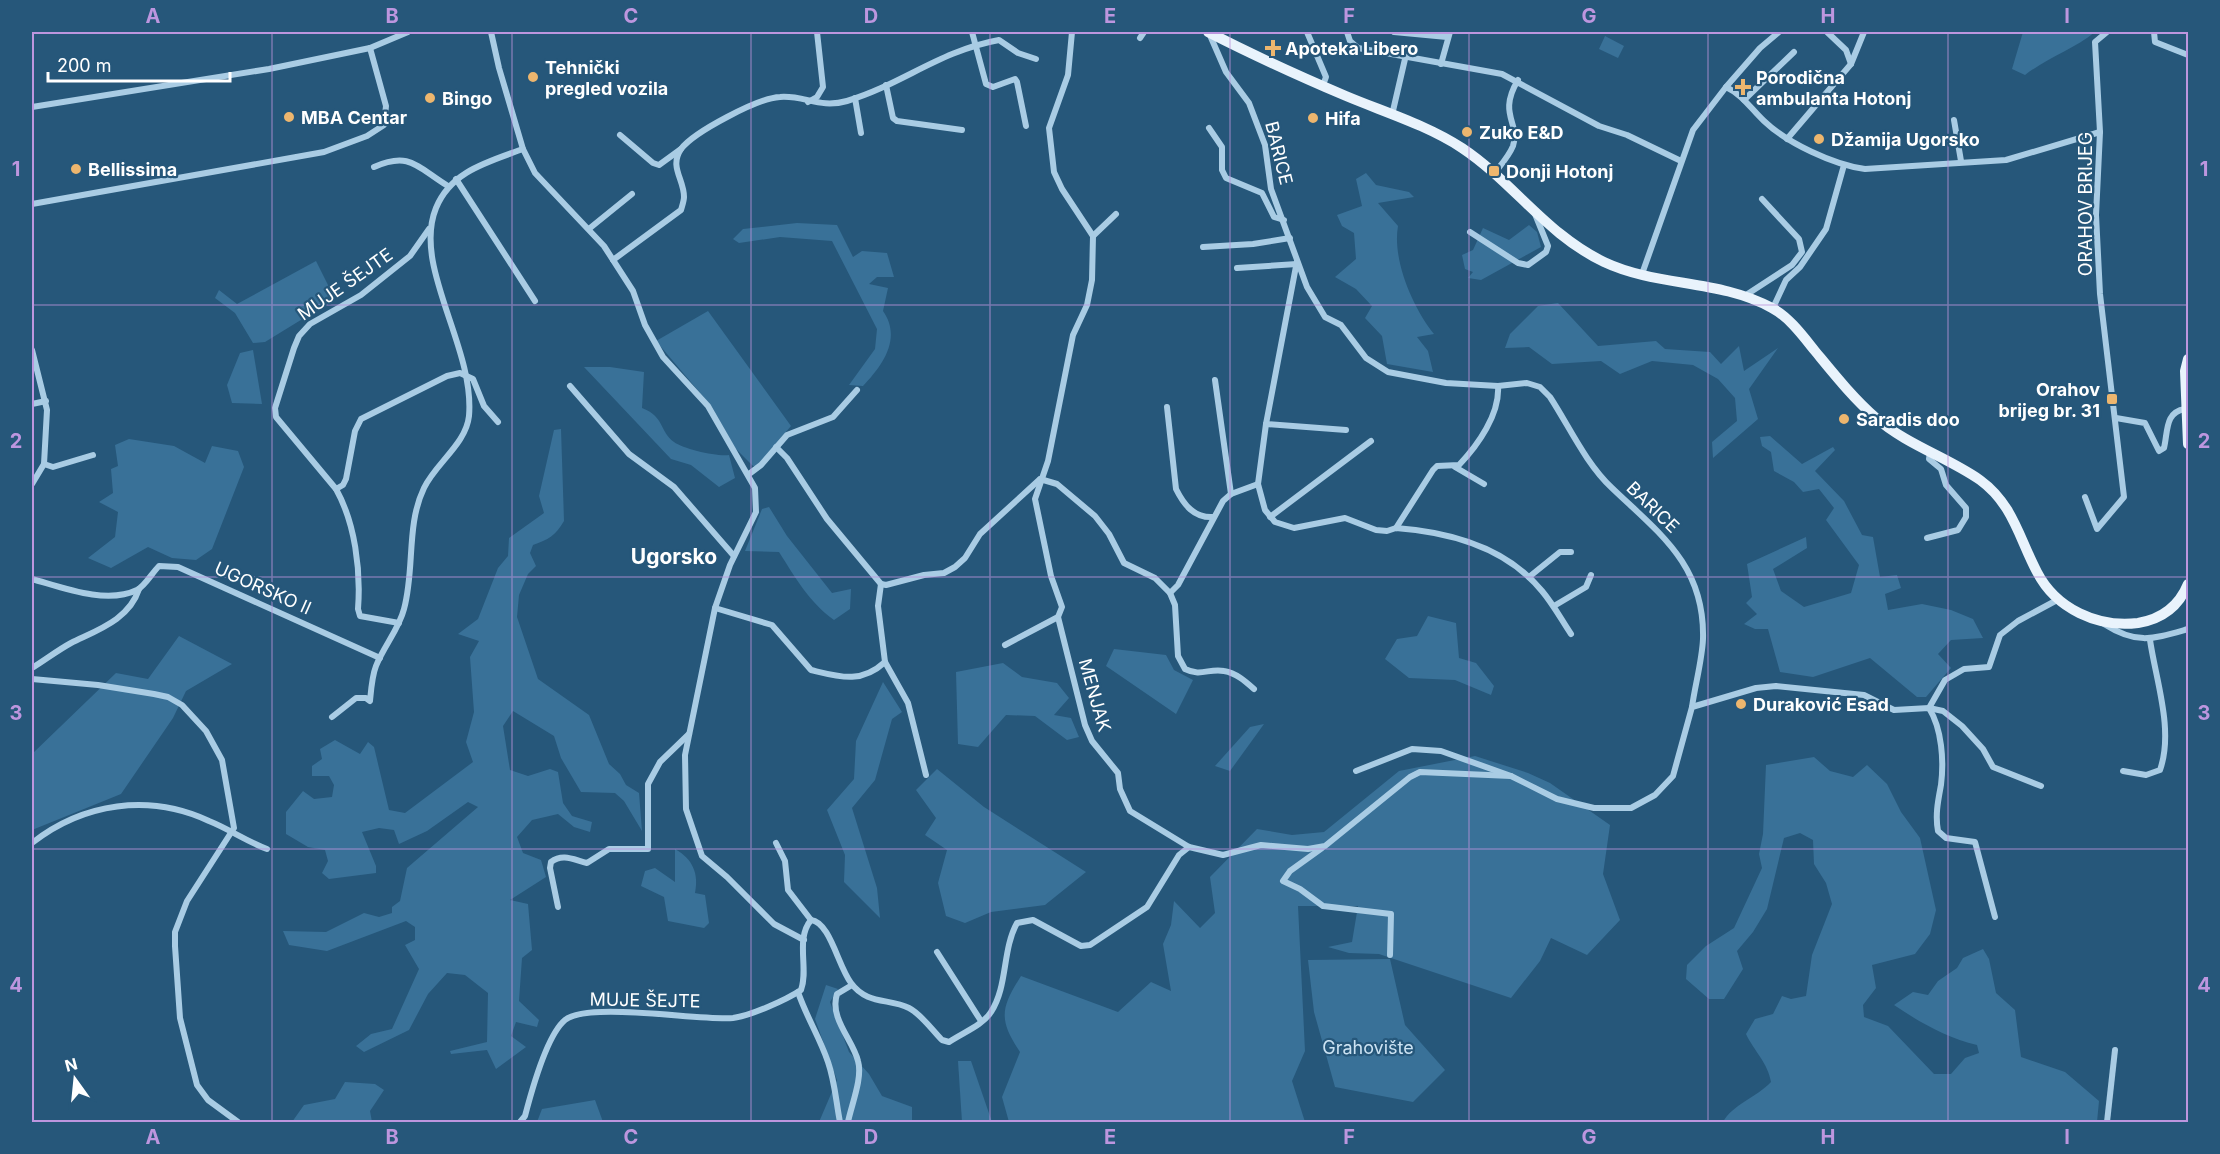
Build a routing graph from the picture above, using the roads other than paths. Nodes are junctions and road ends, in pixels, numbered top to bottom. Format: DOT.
graph roads {
  1 [pos="408,32"];
  2 [pos="491,32"];
  3 [pos="817,32"];
  4 [pos="972,32"];
  5 [pos="1072,32"];
  6 [pos="1208,32"];
  7 [pos="1307,32"];
  8 [pos="1347,32"];
  9 [pos="1394,32"];
  10 [pos="1779,32"];
  11 [pos="1827,32"];
  12 [pos="1864,32"];
  13 [pos="2107,32"];
  14 [pos="2154,32"];
  15 [pos="1448,34"];
  16 [pos="976,44"];
  17 [pos="370,48"];
  18 [pos="1794,52"];
  19 [pos="2188,55"];
  20 [pos="1405,58"];
  21 [pos="1036,59"];
  22 [pos="1441,64"];
  23 [pos="1851,64"];
  24 [pos="1518,80"];
  25 [pos="886,85"];
  26 [pos="1323,86"];
  27 [pos="1726,87"];
  28 [pos="855,98"];
  29 [pos="1744,100"];
  30 [pos="807,102"];
  31 [pos="32,107"];
  32 [pos="1392,115"];
  33 [pos="1954,120"];
  34 [pos="1026,126"];
  35 [pos="1209,128"];
  36 [pos="962,130"];
  37 [pos="2100,132"];
  38 [pos="861,133"];
  39 [pos="620,135"];
  40 [pos="1787,139"];
  41 [pos="523,149"];
  42 [pos="681,149"];
  43 [pos="1681,161"];
  44 [pos="1961,161"];
  45 [pos="1844,165"];
  46 [pos="374,167"];
  47 [pos="1494,174"];
  48 [pos="456,179"];
  49 [pos="448,186"];
  50 [pos="632,194"];
  51 [pos="1762,199"];
  52 [pos="32,204"];
  53 [pos="1116,214"];
  54 [pos="1535,214"];
  55 [pos="1284,220"];
  56 [pos="430,228"];
  57 [pos="590,228"];
  58 [pos="1470,232"];
  59 [pos="1093,237"];
  60 [pos="1290,238"];
  61 [pos="1203,247"];
  62 [pos="614,260"];
  63 [pos="1297,262"];
  64 [pos="1238,268"];
  65 [pos="1642,274"];
  66 [pos="1746,295"];
  67 [pos="534,301"];
  68 [pos="1773,308"];
  69 [pos="32,350"];
  70 [pos="2188,358"];
  71 [pos="468,375"];
  72 [pos="1215,380"];
  73 [pos="570,386"];
  74 [pos="1498,386"];
  75 [pos="857,390"];
  76 [pos="46,401"];
  77 [pos="32,404"];
  78 [pos="1167,407"];
  79 [pos="2185,409"];
  80 [pos="2116,418"];
  81 [pos="498,422"];
  82 [pos="1266,424"];
  83 [pos="1346,430"];
  84 [pos="1371,441"];
  85 [pos="2188,444"];
  86 [pos="776,447"];
  87 [pos="1930,452"];
  88 [pos="93,455"];
  89 [pos="44,464"];
  90 [pos="1455,467"];
  91 [pos="749,474"];
  92 [pos="1040,479"];
  93 [pos="32,484"];
  94 [pos="1258,484"];
  95 [pos="1484,484"];
  96 [pos="336,489"];
  97 [pos="1231,494"];
  98 [pos="2085,497"];
  99 [pos="1213,517"];
  100 [pos="1270,517"];
  101 [pos="1396,528"];
  102 [pos="1927,538"];
  103 [pos="1571,552"];
  104 [pos="734,556"];
  105 [pos="1591,575"];
  106 [pos="1529,577"];
  107 [pos="32,579"];
  108 [pos="881,584"];
  109 [pos="2188,584"];
  110 [pos="139,589"];
  111 [pos="1170,593"];
  112 [pos="2059,599"];
  113 [pos="1554,606"];
  114 [pos="715,608"];
  115 [pos="1058,617"];
  116 [pos="2101,622"];
  117 [pos="399,623"];
  118 [pos="2188,629"];
  119 [pos="1570,634"];
  120 [pos="2150,640"];
  121 [pos="1005,645"];
  122 [pos="380,658"];
  123 [pos="885,662"];
  124 [pos="32,668"];
  125 [pos="32,679"];
  126 [pos="1254,689"];
  127 [pos="1692,707"];
  128 [pos="1929,708"];
  129 [pos="333,717"];
  130 [pos="689,734"];
  131 [pos="1356,771"];
  132 [pos="2123,771"];
  133 [pos="926,775"];
  134 [pos="1511,776"];
  135 [pos="2041,786"];
  136 [pos="232,835"];
  137 [pos="32,843"];
  138 [pos="776,843"];
  139 [pos="1325,846"];
  140 [pos="1189,848"];
  141 [pos="267,849"];
  142 [pos="558,908"];
  143 [pos="1995,917"];
  144 [pos="811,920"];
  145 [pos="804,940"];
  146 [pos="937,952"];
  147 [pos="1390,955"];
  148 [pos="852,985"];
  149 [pos="798,992"];
  150 [pos="981,1021"];
  151 [pos="2115,1050"];
  152 [pos="238,1122"];
  153 [pos="520,1122"];
  154 [pos="840,1122"];
  155 [pos="848,1122"];
  156 [pos="2107,1122"];
  1 -- 17 [label="street"];
  2 -- 41 [label="street"];
  3 -- 30 [label="street"];
  4 -- 16 [label="street"];
  5 -- 59 [label="street"];
  6 -- 26 [label="main road"];
  6 -- 55 [label="street, BARICE"];
  7 -- 26 [label="street"];
  8 -- 20 [label="street"];
  9 -- 15 [label="street"];
  10 -- 27 [label="street"];
  11 -- 23 [label="street"];
  12 -- 23 [label="street"];
  13 -- 37 [label="street, ORAHOV BRIJEG"];
  14 -- 19 [label="street"];
  15 -- 22 [label="street"];
  16 -- 21 [label="street"];
  16 -- 25 [label="street"];
  16 -- 34 [label="street"];
  17 -- 31 [label="street"];
  17 -- 52 [label="street"];
  18 -- 29 [label="street"];
  20 -- 22 [label="street"];
  20 -- 32 [label="street"];
  22 -- 24 [label="street"];
  23 -- 40 [label="street"];
  24 -- 43 [label="street"];
  24 -- 47 [label="street"];
  25 -- 28 [label="street"];
  25 -- 36 [label="street"];
  26 -- 32 [label="main road"];
  27 -- 29 [label="street"];
  27 -- 43 [label="street"];
  28 -- 30 [label="street"];
  28 -- 38 [label="street"];
  29 -- 40 [label="street"];
  30 -- 42 [label="street"];
  32 -- 47 [label="main road"];
  33 -- 44 [label="street"];
  35 -- 55 [label="street, BARICE"];
  37 -- 44 [label="street"];
  37 -- 80 [label="street, ORAHOV BRIJEG"];
  39 -- 42 [label="street"];
  40 -- 45 [label="street"];
  41 -- 48 [label="street, MUJE ŠEJTE"];
  41 -- 57 [label="street"];
  42 -- 62 [label="street"];
  43 -- 65 [label="street"];
  44 -- 45 [label="street"];
  45 -- 68 [label="street"];
  46 -- 49 [label="street"];
  47 -- 54 [label="main road"];
  48 -- 49 [label="street, MUJE ŠEJTE"];
  48 -- 67 [label="street"];
  49 -- 56 [label="street, MUJE ŠEJTE"];
  50 -- 57 [label="street"];
  51 -- 66 [label="street"];
  53 -- 59 [label="street"];
  54 -- 58 [label="street"];
  54 -- 65 [label="main road"];
  55 -- 60 [label="street, BARICE"];
  56 -- 71 [label="street"];
  56 -- 96 [label="street, MUJE ŠEJTE"];
  57 -- 62 [label="street"];
  59 -- 92 [label="street, MENJAK"];
  60 -- 61 [label="street"];
  60 -- 63 [label="street, BARICE"];
  62 -- 91 [label="street"];
  63 -- 64 [label="street"];
  63 -- 74 [label="street, BARICE"];
  63 -- 82 [label="street"];
  65 -- 66 [label="main road"];
  66 -- 68 [label="main road"];
  68 -- 87 [label="main road"];
  69 -- 76 [label="street"];
  70 -- 79 [label="main road"];
  71 -- 81 [label="street"];
  71 -- 96 [label="street"];
  71 -- 117 [label="street"];
  72 -- 97 [label="street"];
  73 -- 104 [label="street"];
  74 -- 90 [label="street"];
  74 -- 127 [label="street, BARICE"];
  75 -- 86 [label="street"];
  76 -- 77 [label="street"];
  76 -- 89 [label="street"];
  78 -- 99 [label="street"];
  79 -- 80 [label="street"];
  79 -- 85 [label="main road"];
  80 -- 98 [label="street, ORAHOV BRIJEG"];
  82 -- 83 [label="street"];
  82 -- 94 [label="street"];
  84 -- 100 [label="street"];
  86 -- 91 [label="street"];
  86 -- 108 [label="street"];
  87 -- 102 [label="street"];
  87 -- 112 [label="main road"];
  88 -- 89 [label="street"];
  89 -- 93 [label="street"];
  90 -- 95 [label="street"];
  90 -- 101 [label="street"];
  91 -- 104 [label="street"];
  92 -- 108 [label="street, MENJAK"];
  92 -- 111 [label="street"];
  92 -- 115 [label="street, MENJAK"];
  94 -- 97 [label="street"];
  94 -- 100 [label="street"];
  96 -- 117 [label="street, MUJE ŠEJTE"];
  97 -- 99 [label="street"];
  99 -- 111 [label="street"];
  100 -- 101 [label="street"];
  101 -- 106 [label="street"];
  103 -- 106 [label="street"];
  104 -- 114 [label="street"];
  105 -- 113 [label="street"];
  106 -- 113 [label="street"];
  107 -- 110 [label="street"];
  108 -- 123 [label="street"];
  109 -- 116 [label="main road"];
  110 -- 122 [label="street, UGORSKO II"];
  110 -- 124 [label="street, UGORSKO II"];
  111 -- 126 [label="street"];
  112 -- 116 [label="main road"];
  112 -- 128 [label="street"];
  113 -- 119 [label="street"];
  114 -- 123 [label="street"];
  114 -- 130 [label="street"];
  115 -- 121 [label="street"];
  115 -- 140 [label="street, MENJAK"];
  116 -- 120 [label="street"];
  117 -- 122 [label="street"];
  118 -- 120 [label="street"];
  120 -- 132 [label="street"];
  122 -- 129 [label="street"];
  123 -- 133 [label="street"];
  125 -- 136 [label="street"];
  127 -- 128 [label="street"];
  127 -- 134 [label="street"];
  128 -- 135 [label="street"];
  128 -- 143 [label="street"];
  130 -- 142 [label="street"];
  130 -- 145 [label="street"];
  131 -- 134 [label="street"];
  134 -- 139 [label="street"];
  136 -- 137 [label="street"];
  136 -- 141 [label="street"];
  136 -- 152 [label="street"];
  138 -- 144 [label="street"];
  139 -- 140 [label="street"];
  139 -- 147 [label="street"];
  140 -- 150 [label="street"];
  144 -- 145 [label="street"];
  144 -- 148 [label="street"];
  145 -- 149 [label="street"];
  146 -- 150 [label="street"];
  148 -- 150 [label="street"];
  148 -- 155 [label="street"];
  149 -- 153 [label="street, MUJE ŠEJTE"];
  149 -- 154 [label="street"];
  151 -- 156 [label="street"];
}
